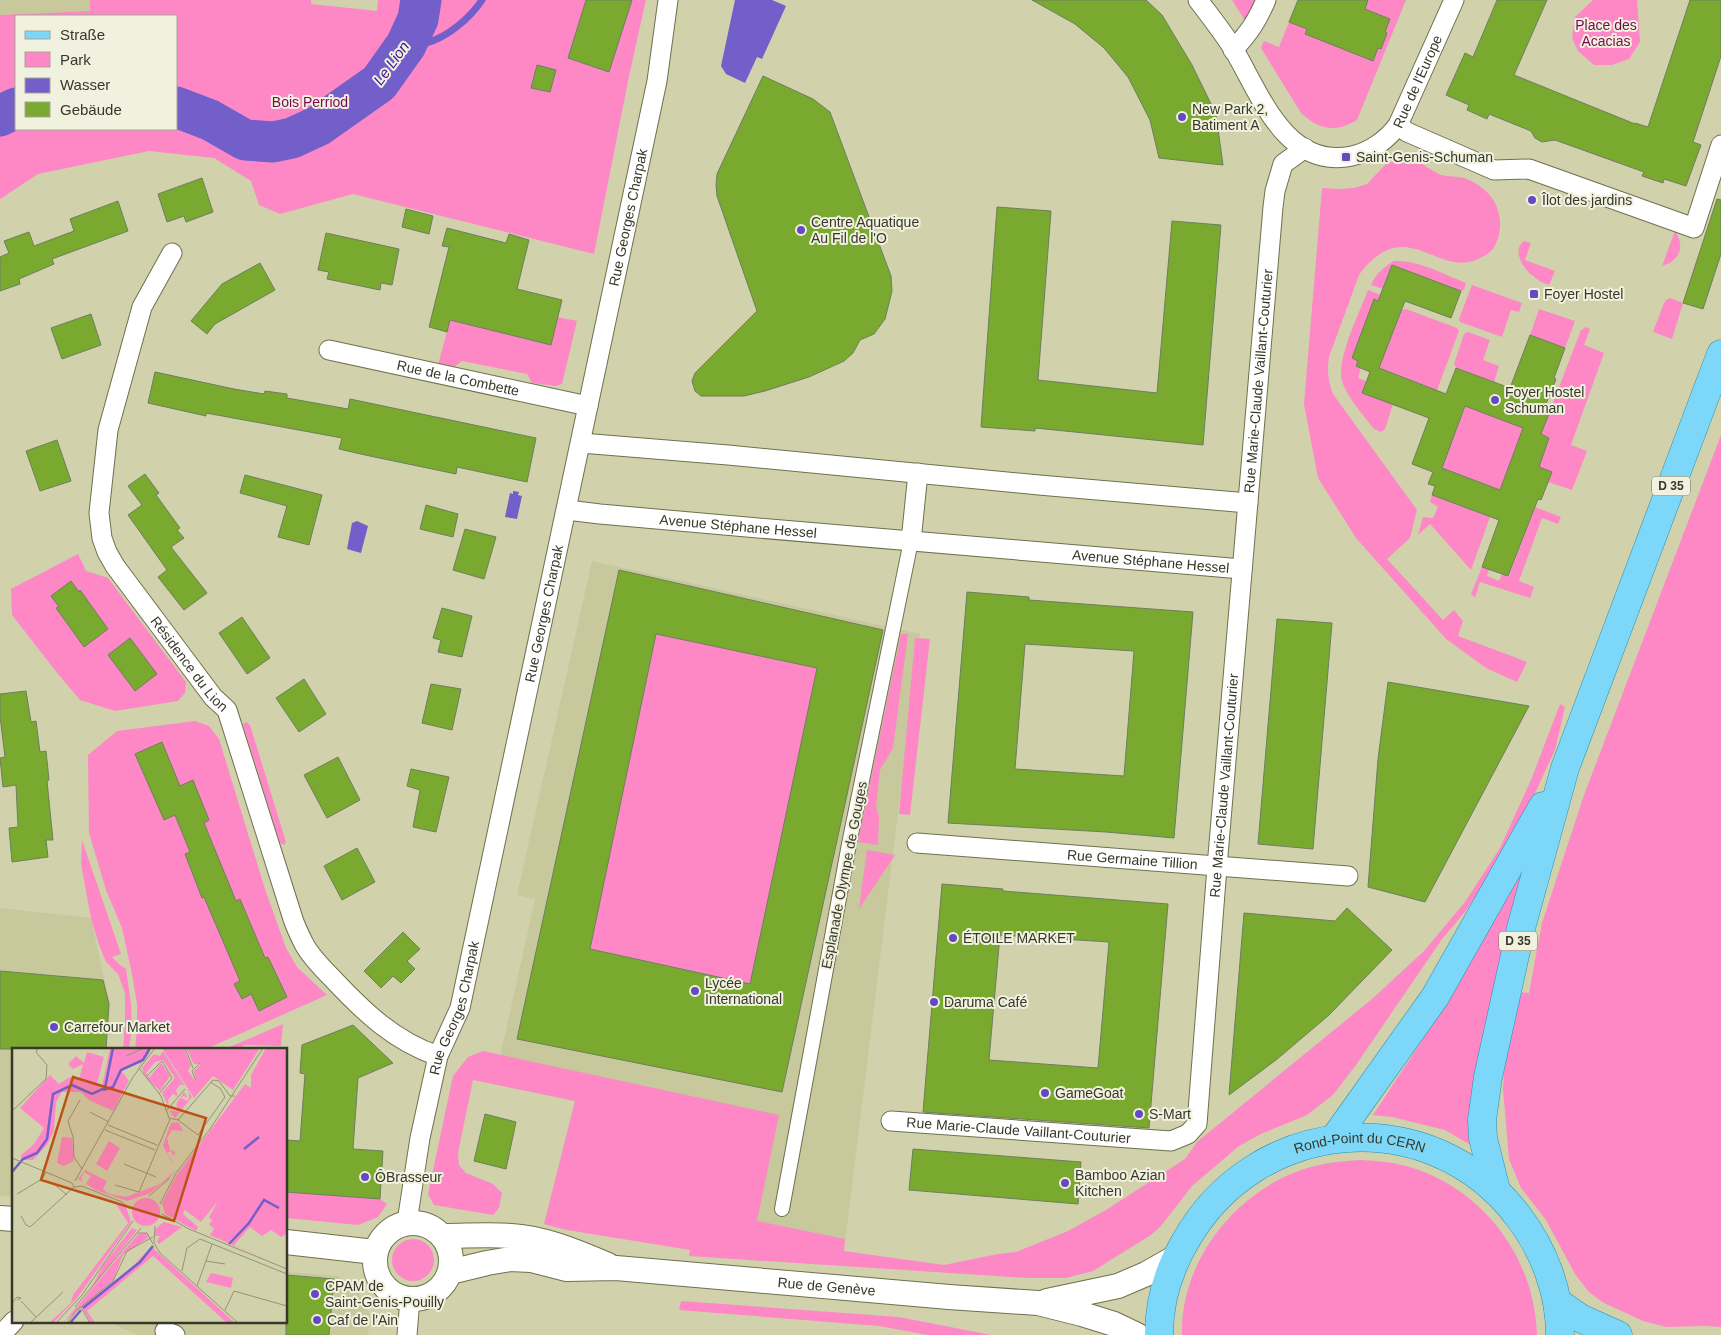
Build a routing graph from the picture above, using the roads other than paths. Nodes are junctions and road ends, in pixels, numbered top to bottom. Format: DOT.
graph roads {
  1 [pos="668,0"];
  2 [pos="1198,0"];
  3 [pos="1266,0"];
  4 [pos="1454,0"];
  5 [pos="1234,50"];
  6 [pos="1398,125"];
  7 [pos="1721,145"];
  8 [pos="1305,148"];
  9 [pos="172,254"];
  10 [pos="329,350"];
  11 [pos="1721,354"];
  12 [pos="588,406"];
  13 [pos="581,443"];
  14 [pos="918,473"];
  15 [pos="1248,503"];
  16 [pos="567,510"];
  17 [pos="911,541"];
  18 [pos="1242,569"];
  19 [pos="1564,768"];
  20 [pos="917,843"];
  21 [pos="1217,867"];
  22 [pos="1348,876"];
  23 [pos="438,1056"];
  24 [pos="891,1121"];
  25 [pos="1334,1139"];
  26 [pos="1496,1190"];
  27 [pos="782,1209"];
  28 [pos="408,1222"];
  29 [pos="443,1236"];
  30 [pos="288,1242"];
  31 [pos="375,1252"];
  32 [pos="1176,1257"];
  33 [pos="616,1268"];
  34 [pos="450,1272"];
  35 [pos="410,1299"];
  36 [pos="1557,1302"];
  37 [pos="1038,1303"];
  38 [pos="13,1322"];
  39 [pos="1,1335"];
  40 [pos="407,1335"];
  41 [pos="1137,1335"];
  42 [pos="1159,1335"];
  43 [pos="1560,1335"];
  44 [pos="1618,1335"];
  1 -- 12 [label="street, Rue Georges Charpak"];
  2 -- 5 [label="street"];
  3 -- 5 [label="street"];
  4 -- 6 [label="street, Rue de l'Europe"];
  5 -- 8 [label="street"];
  6 -- 7 [label="street, Rue de l'Europe"];
  6 -- 8 [label="street"];
  8 -- 15 [label="street, Rue Marie-Claude Vaillant-Couturier"];
  9 -- 23 [label="street, Résidence du Lion"];
  10 -- 12 [label="street, Rue de la Combette"];
  11 -- 19 [label="main road, D 35"];
  12 -- 13 [label="street, Rue Georges Charpak"];
  13 -- 14 [label="street"];
  13 -- 16 [label="street, Rue Georges Charpak"];
  14 -- 15 [label="street"];
  14 -- 17 [label="street"];
  15 -- 18 [label="street, Rue Marie-Claude Vaillant-Couturier"];
  16 -- 17 [label="street, Avenue Stéphane Hessel"];
  16 -- 23 [label="street, Rue Georges Charpak"];
  17 -- 18 [label="street, Avenue Stéphane Hessel"];
  17 -- 27 [label="street, Esplanade Olympe de Gouges"];
  18 -- 21 [label="street, Rue Marie-Claude Vaillant-Couturier"];
  19 -- 25 [label="main road, D 35"];
  19 -- 26 [label="main road, D 35"];
  20 -- 21 [label="street, Rue Germaine Tillion"];
  21 -- 22 [label="street, Rue Germaine Tillion"];
  21 -- 24 [label="street, Rue Marie-Claude Vaillant-Couturier"];
  23 -- 28 [label="street, Rue Georges Charpak"];
  25 -- 26 [label="main road, Rond-Point du CERN"];
  25 -- 32 [label="main road, Rond-Point du CERN"];
  26 -- 36 [label="main road, Rond-Point du CERN"];
  28 -- 29 [label="street"];
  28 -- 31 [label="street"];
  29 -- 33 [label="street, Rue de Genève"];
  29 -- 34 [label="street"];
  30 -- 31 [label="street"];
  31 -- 35 [label="street"];
  32 -- 37 [label="street, Rue de Genève"];
  32 -- 42 [label="main road, Rond-Point du CERN"];
  33 -- 34 [label="street, Rue de Genève"];
  33 -- 37 [label="street, Rue de Genève"];
  34 -- 35 [label="street"];
  35 -- 40 [label="street"];
  36 -- 43 [label="main road, Rond-Point du CERN"];
  36 -- 44 [label="main road"];
  37 -- 41 [label="street, Rue de Genève"];
  38 -- 39 [label="street"];
}
